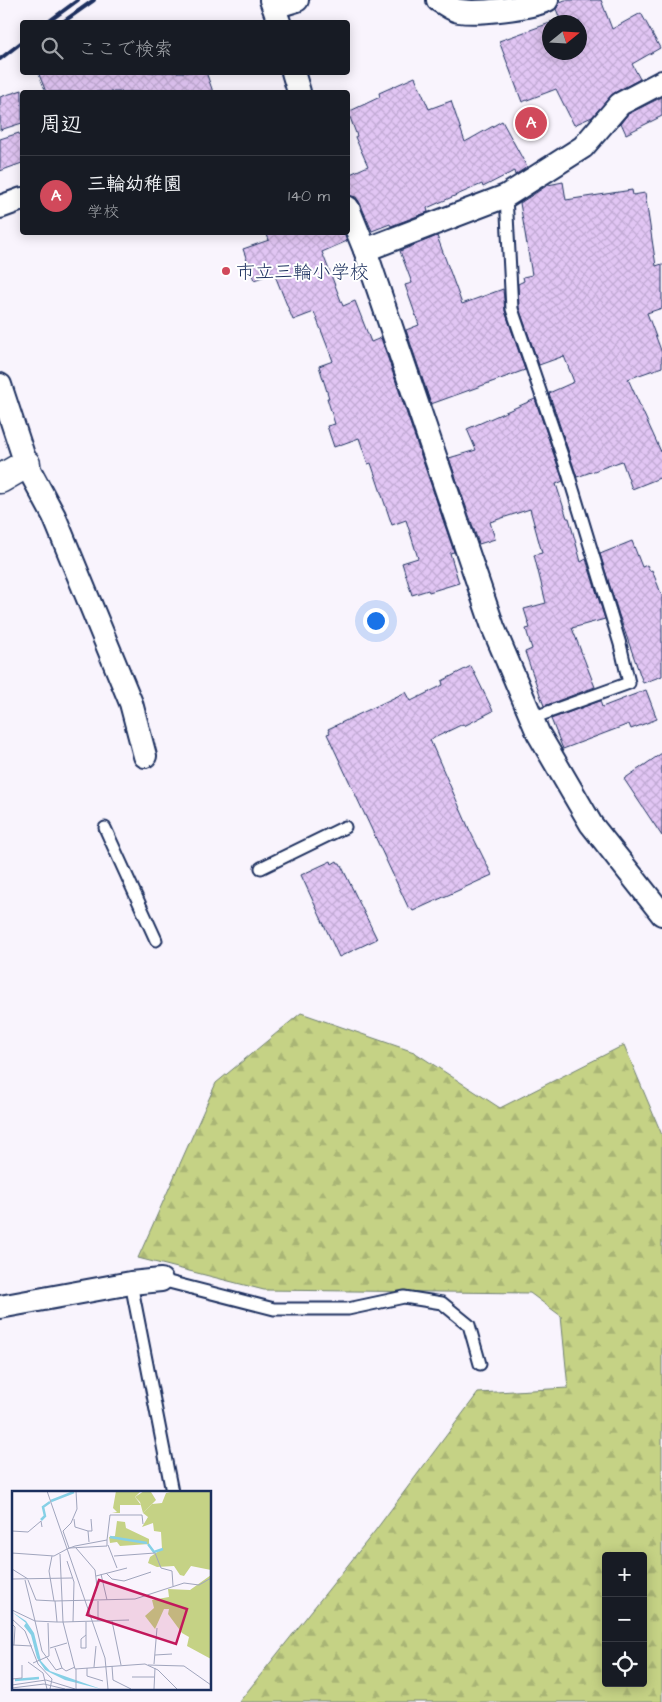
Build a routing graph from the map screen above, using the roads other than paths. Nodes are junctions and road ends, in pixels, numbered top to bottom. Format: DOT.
graph roads {
  1 [pos="297,0"];
  2 [pos="438,0"];
  3 [pos="547,0"];
  4 [pos="275,10"];
  5 [pos="294,75"];
  6 [pos="662,82"];
  7 [pos="298,90"];
  8 [pos="506,196"];
  9 [pos="20,200"];
  10 [pos="0,207"];
  11 [pos="350,213"];
  12 [pos="366,250"];
  13 [pos="0,385"];
  14 [pos="26,464"];
  15 [pos="0,479"];
  16 [pos="532,718"];
  17 [pos="145,756"];
  18 [pos="105,828"];
  19 [pos="345,828"];
  20 [pos="261,868"];
  21 [pos="662,914"];
  22 [pos="156,940"];
  23 [pos="160,1280"];
  24 [pos="131,1284"];
  25 [pos="0,1308"];
  26 [pos="480,1364"];
  27 [pos="172,1491"];
  1 -- 4 [label="street"];
  2 -- 3 [label="street"];
  5 -- 7 [label="street"];
  6 -- 8 [label="street"];
  8 -- 12 [label="street"];
  8 -- 16 [label="lane"];
  9 -- 10 [label="street"];
  11 -- 12 [label="street"];
  12 -- 16 [label="street"];
  13 -- 14 [label="street"];
  14 -- 15 [label="street"];
  14 -- 17 [label="street"];
  16 -- 21 [label="street"];
  18 -- 22 [label="lane"];
  19 -- 20 [label="lane"];
  23 -- 24 [label="street"];
  23 -- 26 [label="lane"];
  24 -- 25 [label="street"];
  24 -- 27 [label="lane"];
}
